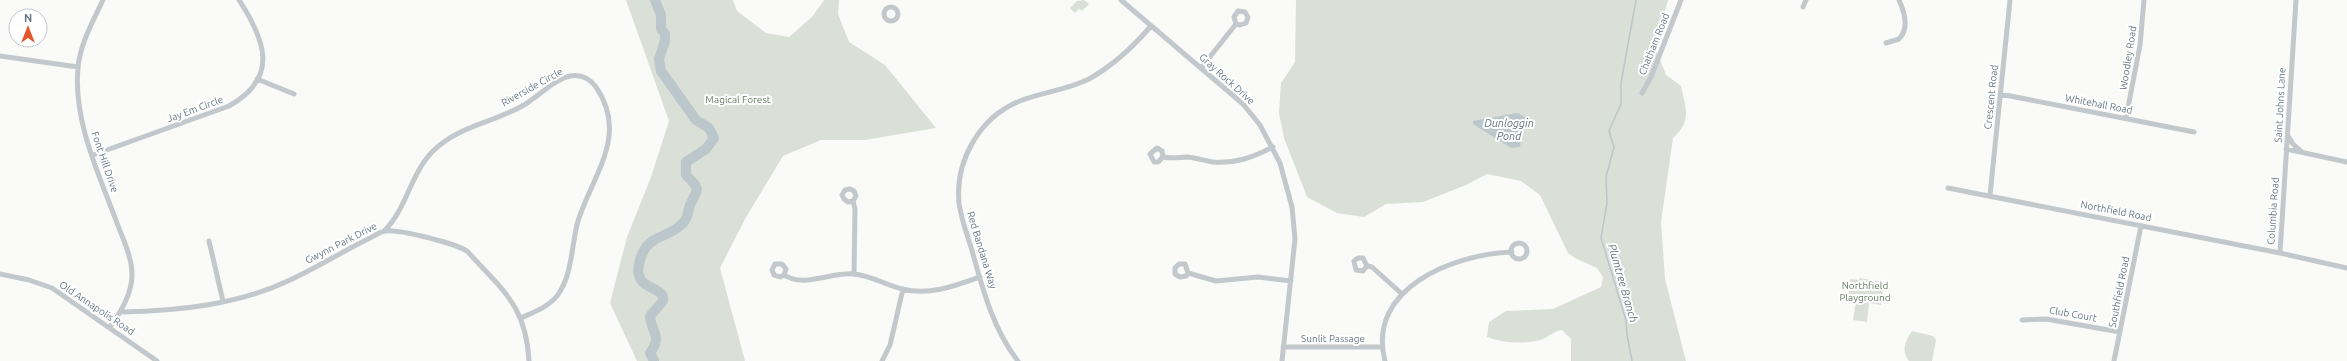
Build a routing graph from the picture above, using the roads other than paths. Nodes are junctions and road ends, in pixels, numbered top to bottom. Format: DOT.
graph roads {
  1 [pos="103,0"];
  2 [pos="239,0"];
  3 [pos="892,0"];
  4 [pos="1121,0"];
  5 [pos="1681,0"];
  6 [pos="1806,0"];
  7 [pos="1900,0"];
  8 [pos="2010,0"];
  9 [pos="2144,0"];
  10 [pos="2296,0"];
  11 [pos="892,7"];
  12 [pos="1803,7"];
  13 [pos="1236,24"];
  14 [pos="1151,26"];
  15 [pos="1886,43"];
  16 [pos="0,56"];
  17 [pos="78,67"];
  18 [pos="1201,68"];
  19 [pos="257,79"];
  20 [pos="1642,93"];
  21 [pos="294,94"];
  22 [pos="2000,94"];
  23 [pos="2126,118"];
  24 [pos="2194,132"];
  25 [pos="2287,133"];
  26 [pos="1273,147"];
  27 [pos="2286,149"];
  28 [pos="2303,152"];
  29 [pos="93,155"];
  30 [pos="1163,157"];
  31 [pos="2347,162"];
  32 [pos="1948,188"];
  33 [pos="1990,195"];
  34 [pos="852,201"];
  35 [pos="2141,226"];
  36 [pos="384,231"];
  37 [pos="210,241"];
  38 [pos="1512,252"];
  39 [pos="2280,253"];
  40 [pos="1367,266"];
  41 [pos="2347,268"];
  42 [pos="1188,273"];
  43 [pos="0,274"];
  44 [pos="854,274"];
  45 [pos="784,275"];
  46 [pos="980,278"];
  47 [pos="1291,281"];
  48 [pos="903,290"];
  49 [pos="1402,294"];
  50 [pos="223,301"];
  51 [pos="121,312"];
  52 [pos="521,318"];
  53 [pos="2022,320"];
  54 [pos="110,327"];
  55 [pos="2120,332"];
  56 [pos="1283,347"];
  57 [pos="1382,347"];
  58 [pos="157,361"];
  59 [pos="529,361"];
  60 [pos="882,361"];
  61 [pos="1018,361"];
  62 [pos="1282,361"];
  63 [pos="1385,361"];
  64 [pos="2114,361"];
  1 -- 17 [label="street, Font Hill Drive"];
  2 -- 19 [label="street, Jay Em Circle"];
  3 -- 11 [label="street"];
  4 -- 14 [label="street, Gray Rock Drive"];
  5 -- 20 [label="street, Chatham Road"];
  6 -- 12 [label="street"];
  7 -- 15 [label="street"];
  8 -- 22 [label="street, Crescent Road"];
  9 -- 23 [label="street, Woodley Road"];
  10 -- 25 [label="street, Saint Johns Lane"];
  13 -- 18 [label="street"];
  14 -- 18 [label="street, Gray Rock Drive"];
  14 -- 46 [label="street, Red Bandana Way"];
  16 -- 17 [label="street"];
  17 -- 29 [label="street, Font Hill Drive"];
  18 -- 26 [label="street, Gray Rock Drive"];
  19 -- 21 [label="street"];
  19 -- 29 [label="street, Jay Em Circle"];
  22 -- 23 [label="street, Whitehall Road"];
  22 -- 33 [label="street, Crescent Road"];
  23 -- 24 [label="street, Whitehall Road"];
  25 -- 27 [label="street, Saint Johns Lane"];
  25 -- 28 [label="street"];
  26 -- 30 [label="street"];
  26 -- 47 [label="street, Gray Rock Drive"];
  27 -- 28 [label="street, Saint Johns Lane"];
  27 -- 39 [label="street, Columbia Road"];
  28 -- 31 [label="street, Saint Johns Lane"];
  29 -- 51 [label="street, Font Hill Drive"];
  32 -- 33 [label="street, Northfield Road"];
  33 -- 35 [label="street, Northfield Road"];
  34 -- 44 [label="street"];
  35 -- 39 [label="street, Northfield Road"];
  35 -- 55 [label="street, Southfield Road"];
  36 -- 50 [label="street, Gwynn Park Drive"];
  36 -- 52 [label="street, Gwynn Park Drive"];
  36 -- 52 [label="street, Riverside Circle"];
  37 -- 50 [label="street"];
  38 -- 49 [label="street"];
  39 -- 41 [label="street, Columbia Road"];
  40 -- 49 [label="street"];
  42 -- 47 [label="street"];
  43 -- 54 [label="street, Old Annapolis Road"];
  44 -- 45 [label="street"];
  44 -- 48 [label="street"];
  46 -- 48 [label="street"];
  46 -- 61 [label="street, Red Bandana Way"];
  47 -- 56 [label="street, Gray Rock Drive"];
  48 -- 60 [label="street"];
  49 -- 57 [label="street"];
  50 -- 51 [label="street, Gwynn Park Drive"];
  51 -- 54 [label="street, Font Hill Drive"];
  52 -- 59 [label="street, Gwynn Park Drive"];
  53 -- 55 [label="street, Club Court"];
  54 -- 58 [label="street, Old Annapolis Road"];
  55 -- 64 [label="street, Southfield Road"];
  56 -- 57 [label="street, Sunlit Passage"];
  56 -- 62 [label="street, Gray Rock Drive"];
  57 -- 63 [label="street"];
}
